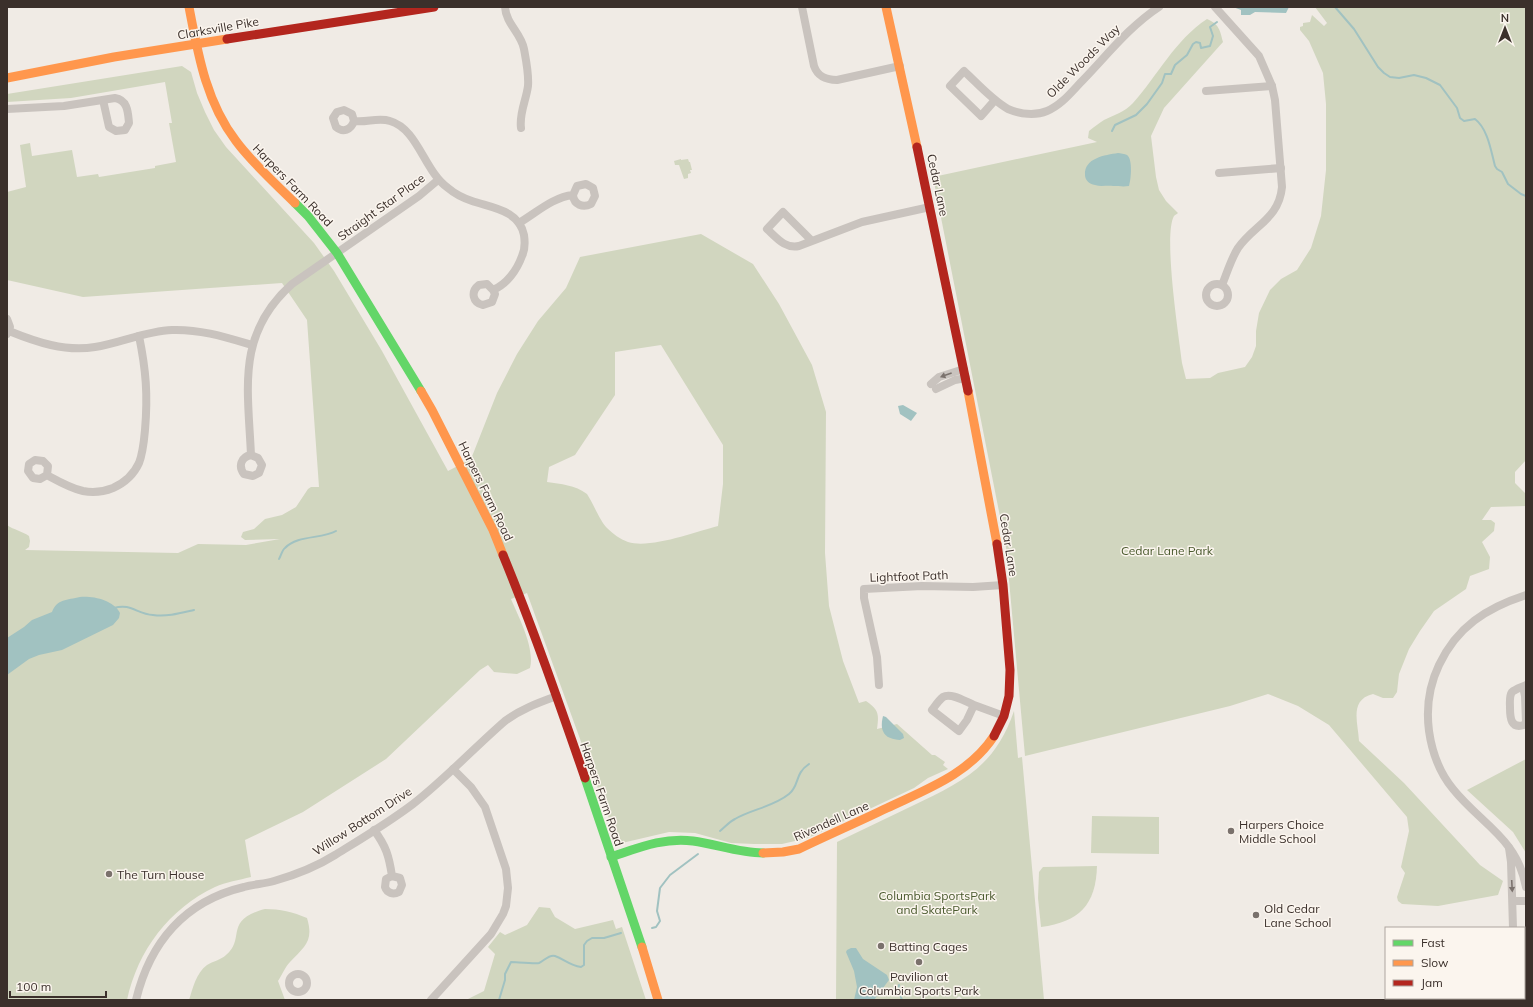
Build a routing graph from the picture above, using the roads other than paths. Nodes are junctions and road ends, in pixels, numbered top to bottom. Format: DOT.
graph roads {
  1 [pos="189,7"];
  2 [pos="434,7"];
  3 [pos="504,7"];
  4 [pos="802,7"];
  5 [pos="886,7"];
  6 [pos="1159,7"];
  7 [pos="1215,7"];
  8 [pos="196,45"];
  9 [pos="900,66"];
  10 [pos="7,78"];
  11 [pos="1272,86"];
  12 [pos="1206,91"];
  13 [pos="103,100"];
  14 [pos="995,100"];
  15 [pos="7,109"];
  16 [pos="354,121"];
  17 [pos="521,128"];
  18 [pos="1280,168"];
  19 [pos="1219,173"];
  20 [pos="438,180"];
  21 [pos="573,195"];
  22 [pos="930,207"];
  23 [pos="519,223"];
  24 [pos="812,241"];
  25 [pos="338,252"];
  26 [pos="1222,285"];
  27 [pos="494,290"];
  28 [pos="7,319"];
  29 [pos="8,332"];
  30 [pos="139,336"];
  31 [pos="252,345"];
  32 [pos="965,373"];
  33 [pos="933,386"];
  34 [pos="251,455"];
  35 [pos="47,475"];
  36 [pos="1003,585"];
  37 [pos="1526,596"];
  38 [pos="879,685"];
  39 [pos="556,696"];
  40 [pos="974,705"];
  41 [pos="1004,716"];
  42 [pos="453,769"];
  43 [pos="374,830"];
  44 [pos="1509,848"];
  45 [pos="611,857"];
  46 [pos="392,876"];
  47 [pos="1526,887"];
  48 [pos="1513,901"];
  49 [pos="1526,901"];
  50 [pos="1513,927"];
  51 [pos="136,1000"];
  52 [pos="431,1000"];
  53 [pos="658,1000"];
  1 -- 8 [label="main road, Harpers Farm Road"];
  2 -- 8 [label="main road, Clarksville Pike"];
  3 -- 17 [label="street"];
  4 -- 9 [label="street"];
  5 -- 9 [label="main road, Cedar Lane"];
  6 -- 14 [label="street, Olde Woods Way"];
  7 -- 11 [label="street"];
  8 -- 10 [label="main road, Clarksville Pike"];
  8 -- 25 [label="main road, Harpers Farm Road"];
  9 -- 22 [label="main road, Cedar Lane"];
  11 -- 12 [label="street"];
  11 -- 18 [label="street"];
  13 -- 15 [label="street"];
  14 -- 14 [label="street, Olde Woods Way"];
  16 -- 20 [label="street"];
  18 -- 19 [label="street"];
  18 -- 26 [label="street"];
  20 -- 23 [label="street"];
  20 -- 25 [label="street, Straight Star Place"];
  21 -- 23 [label="street"];
  22 -- 24 [label="street"];
  22 -- 32 [label="main road, Cedar Lane"];
  23 -- 27 [label="street"];
  24 -- 24 [label="street"];
  25 -- 31 [label="street, Straight Star Place"];
  25 -- 39 [label="main road, Harpers Farm Road"];
  28 -- 29 [label="street"];
  29 -- 30 [label="street"];
  30 -- 31 [label="street"];
  30 -- 35 [label="street"];
  31 -- 34 [label="street, Straight Star Place"];
  32 -- 33 [label="street"];
  32 -- 36 [label="main road, Cedar Lane"];
  36 -- 38 [label="street, Lightfoot Path"];
  36 -- 41 [label="main road, Cedar Lane"];
  37 -- 44 [label="street"];
  39 -- 42 [label="street, Willow Bottom Drive"];
  39 -- 45 [label="main road, Harpers Farm Road"];
  40 -- 40 [label="street"];
  40 -- 41 [label="street"];
  41 -- 45 [label="main road, Rivendell Lane"];
  42 -- 43 [label="street, Willow Bottom Drive"];
  42 -- 52 [label="street"];
  43 -- 46 [label="street"];
  43 -- 51 [label="street, Willow Bottom Drive"];
  44 -- 47 [label="street"];
  44 -- 48 [label="street, one-way"];
  45 -- 53 [label="main road, Harpers Farm Road"];
  48 -- 49 [label="street"];
  48 -- 50 [label="street"];
}
